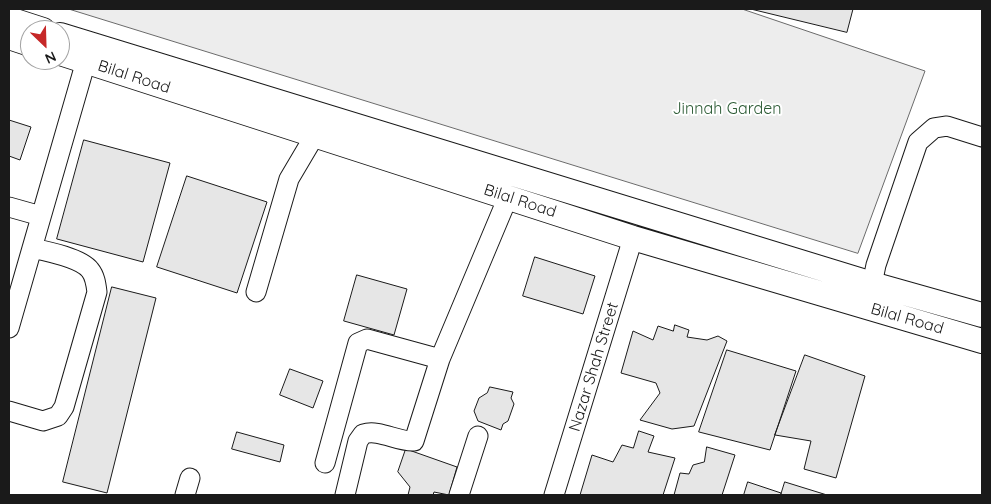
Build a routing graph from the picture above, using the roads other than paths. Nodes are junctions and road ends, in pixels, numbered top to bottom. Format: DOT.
graph roads {
  1 [pos="70,38"];
  2 [pos="70,56"];
  3 [pos="86,61"];
  4 [pos="315,135"];
  5 [pos="982,137"];
  6 [pos="508,197"];
  7 [pos="9,207"];
  8 [pos="41,216"];
  9 [pos="633,238"];
  10 [pos="32,248"];
  11 [pos="872,284"];
  12 [pos="256,292"];
  13 [pos="13,300"];
  14 [pos="982,315"];
  15 [pos="9,328"];
  16 [pos="982,341"];
  17 [pos="440,359"];
  18 [pos="9,411"];
  19 [pos="478,436"];
  20 [pos="325,464"];
  21 [pos="345,495"];
  22 [pos="459,495"];
  23 [pos="554,495"];
  1 -- 11 [label="main road, Bilal Road"];
  2 -- 3 [label="main road, Bilal Road"];
  3 -- 4 [label="main road, Bilal Road"];
  3 -- 8 [label="street"];
  4 -- 6 [label="main road, Bilal Road"];
  4 -- 12 [label="street"];
  5 -- 11 [label="street"];
  6 -- 9 [label="main road, Bilal Road"];
  6 -- 17 [label="street"];
  7 -- 8 [label="street"];
  8 -- 10 [label="street"];
  9 -- 16 [label="main road, Bilal Road"];
  9 -- 23 [label="street, Nazar Shah Street"];
  10 -- 13 [label="street"];
  10 -- 18 [label="street"];
  11 -- 14 [label="main road, Bilal Road"];
  13 -- 15 [label="street"];
  17 -- 20 [label="street"];
  17 -- 21 [label="street"];
  19 -- 22 [label="street"];
}
